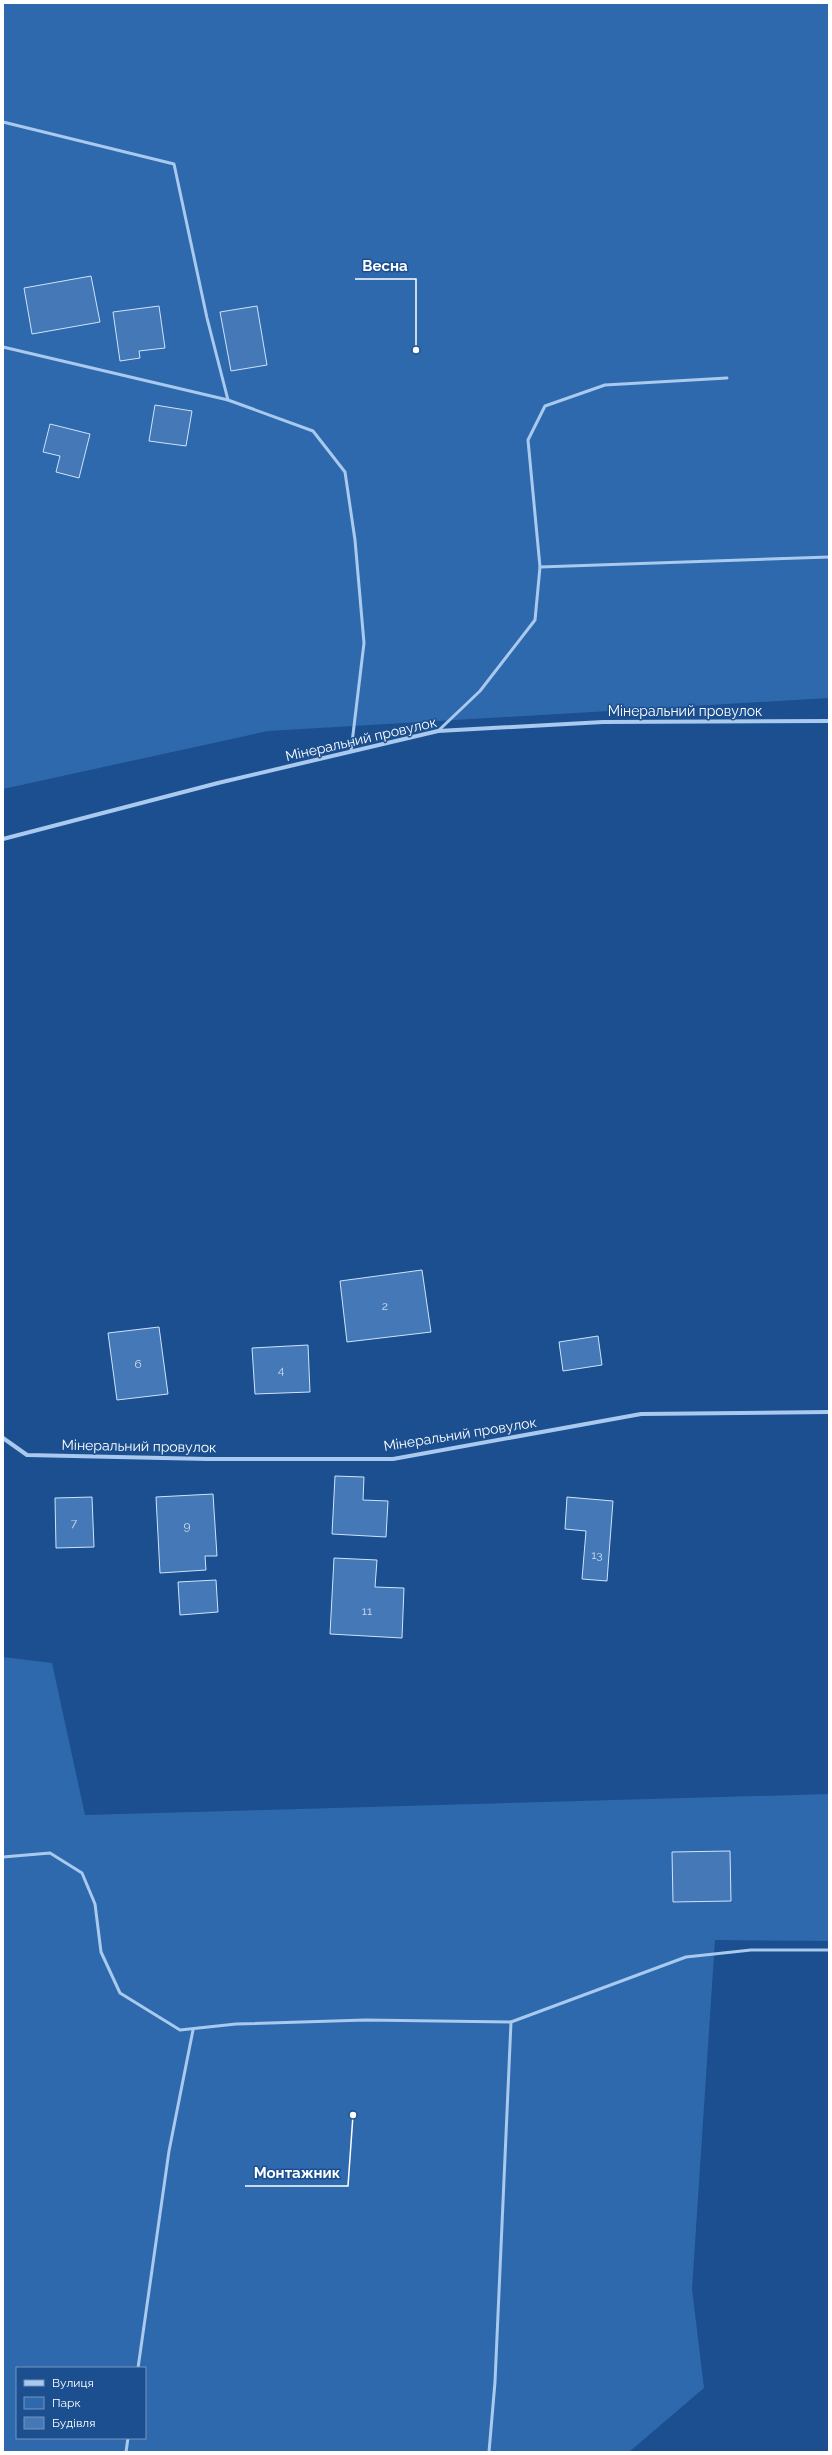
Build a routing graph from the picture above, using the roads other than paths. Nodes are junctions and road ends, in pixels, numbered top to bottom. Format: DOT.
graph roads {
  1 [pos="3,122"];
  2 [pos="3,347"];
  3 [pos="727,378"];
  4 [pos="228,400"];
  5 [pos="829,557"];
  6 [pos="540,566"];
  7 [pos="829,721"];
  8 [pos="438,731"];
  9 [pos="351,752"];
  10 [pos="3,839"];
  11 [pos="829,1412"];
  12 [pos="3,1438"];
  13 [pos="3,1857"];
  14 [pos="829,1950"];
  15 [pos="511,2022"];
  16 [pos="193,2030"];
  17 [pos="138,2367"];
  18 [pos="128,2439"];
  19 [pos="126,2452"];
  20 [pos="489,2452"];
  1 -- 4 [label="lane"];
  2 -- 4 [label="lane"];
  3 -- 6 [label="lane"];
  4 -- 9 [label="lane"];
  5 -- 6 [label="lane"];
  6 -- 8 [label="lane"];
  7 -- 8 [label="street, Мінеральний провулок"];
  8 -- 9 [label="street, Мінеральний провулок"];
  9 -- 10 [label="street, Мінеральний провулок"];
  11 -- 12 [label="street, Мінеральний провулок"];
  13 -- 16 [label="lane"];
  14 -- 15 [label="lane"];
  15 -- 16 [label="lane"];
  15 -- 20 [label="lane"];
  16 -- 17 [label="lane"];
  18 -- 19 [label="lane"];
}
